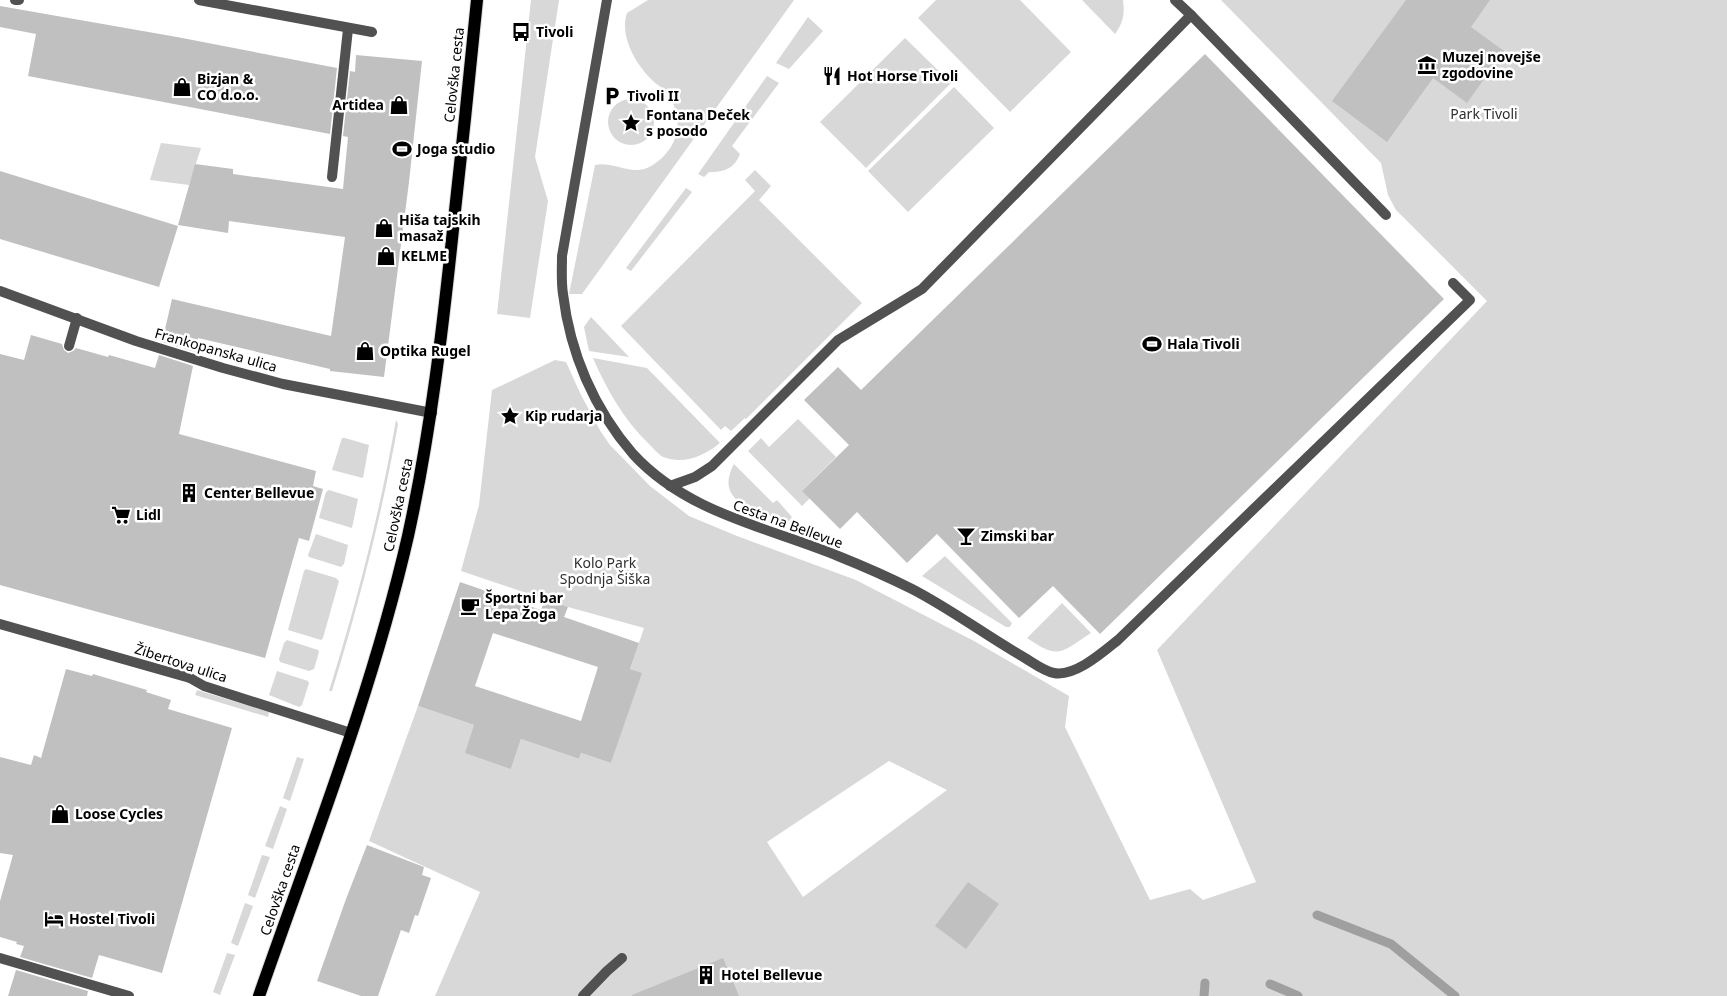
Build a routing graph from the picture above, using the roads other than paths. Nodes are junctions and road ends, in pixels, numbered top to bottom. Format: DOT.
graph roads {
  1 [pos="199,0"];
  2 [pos="477,0"];
  3 [pos="607,0"];
  4 [pos="1175,0"];
  5 [pos="1191,15"];
  6 [pos="348,29"];
  7 [pos="372,32"];
  8 [pos="332,177"];
  9 [pos="1386,215"];
  10 [pos="1453,284"];
  11 [pos="0,291"];
  12 [pos="77,318"];
  13 [pos="69,346"];
  14 [pos="432,413"];
  15 [pos="670,486"];
  16 [pos="0,624"];
  17 [pos="351,733"];
  18 [pos="0,958"];
  19 [pos="622,958"];
  20 [pos="129,996"];
  21 [pos="259,996"];
  22 [pos="583,996"];
  1 -- 6 [label="street"];
  2 -- 14 [label="main road, Celovška cesta"];
  3 -- 15 [label="street, Cesta na Bellevue"];
  4 -- 5 [label="street"];
  5 -- 9 [label="street"];
  5 -- 15 [label="street"];
  6 -- 7 [label="street"];
  6 -- 8 [label="street"];
  10 -- 15 [label="street, Cesta na Bellevue"];
  11 -- 12 [label="street, Frankopanska ulica"];
  12 -- 13 [label="street"];
  12 -- 14 [label="street, Frankopanska ulica"];
  14 -- 17 [label="main road, Celovška cesta"];
  16 -- 17 [label="street, Žibertova ulica"];
  17 -- 21 [label="main road, Celovška cesta"];
  18 -- 20 [label="street"];
  19 -- 22 [label="street"];
}
